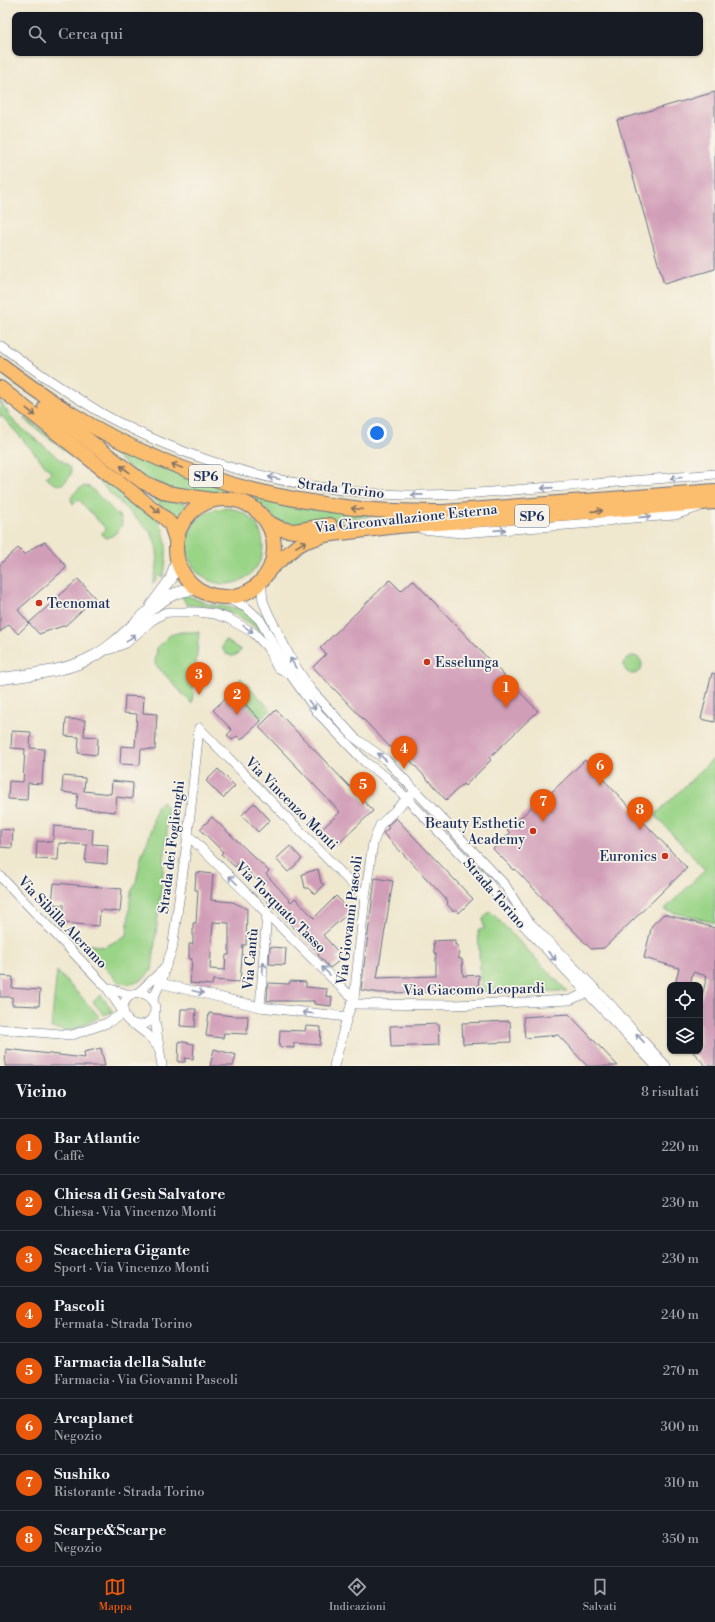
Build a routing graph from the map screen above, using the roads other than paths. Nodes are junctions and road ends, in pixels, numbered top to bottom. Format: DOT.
graph roads {
  1 [pos="0,345"];
  2 [pos="0,364"];
  3 [pos="0,371"];
  4 [pos="0,388"];
  5 [pos="715,474"];
  6 [pos="714,498"];
  7 [pos="212,500"];
  8 [pos="438,512"];
  9 [pos="267,522"];
  10 [pos="176,540"];
  11 [pos="177,559"];
  12 [pos="270,568"];
  13 [pos="261,582"];
  14 [pos="198,589"];
  15 [pos="225,597"];
  16 [pos="146,613"];
  17 [pos="96,655"];
  18 [pos="290,674"];
  19 [pos="0,679"];
  20 [pos="198,728"];
  21 [pos="415,791"];
  22 [pos="407,798"];
  23 [pos="188,835"];
  24 [pos="0,876"];
  25 [pos="365,897"];
  26 [pos="267,913"];
  27 [pos="165,968"];
  28 [pos="160,983"];
  29 [pos="107,988"];
  30 [pos="589,989"];
  31 [pos="136,994"];
  32 [pos="152,1001"];
  33 [pos="353,1001"];
  34 [pos="260,1007"];
  35 [pos="124,1013"];
  36 [pos="154,1014"];
  37 [pos="347,1018"];
  38 [pos="132,1023"];
  39 [pos="0,1029"];
  40 [pos="159,1048"];
  41 [pos="162,1066"];
  42 [pos="334,1066"];
  43 [pos="656,1066"];
  44 [pos="666,1066"];
  5 -- 1 [label="street, Strada Torino, one-way"];
  8 -- 2 [label="main road, SP6, one-way"];
  7 -- 3 [label="main road, SP6, one-way"];
  4 -- 10 [label="main road, SP6, one-way"];
  6 -- 8 [label="main road, Via Circonvallazione Esterna / SP6"];
  12 -- 6 [label="main road, Via Circonvallazione Esterna / SP6, one-way"];
  7 -- 9 [label="main road, SP6"];
  7 -- 10 [label="main road, SP6"];
  8 -- 9 [label="main road, Via Circonvallazione Esterna / SP6"];
  9 -- 12 [label="main road, SP6"];
  10 -- 11 [label="main road, SP6"];
  11 -- 14 [label="main road, SP6"];
  11 -- 16 [label="street"];
  12 -- 13 [label="main road, SP6"];
  13 -- 15 [label="main road, SP6"];
  21 -- 13 [label="street, Strada Torino, one-way"];
  14 -- 15 [label="main road, SP6"];
  14 -- 16 [label="street"];
  15 -- 18 [label="street, Strada Torino"];
  16 -- 17 [label="street"];
  17 -- 18 [label="street, one-way"];
  17 -- 19 [label="street"];
  18 -- 22 [label="street, Strada Torino, one-way"];
  20 -- 23 [label="street, Strada dei Foglienghi"];
  20 -- 25 [label="street, Via Vincenzo Monti"];
  21 -- 22 [label="street, Via Giovanni Pascoli"];
  21 -- 30 [label="street, Strada Torino"];
  22 -- 25 [label="street, Via Giovanni Pascoli"];
  22 -- 30 [label="street, Strada Torino, one-way"];
  26 -- 23 [label="street, Via Torquato Tasso, one-way"];
  23 -- 27 [label="street, Strada dei Foglienghi"];
  24 -- 29 [label="street, Via Sibilla Aleramo"];
  25 -- 33 [label="street, Via Giovanni Pascoli"];
  33 -- 26 [label="street, Via Torquato Tasso, one-way"];
  34 -- 26 [label="street, Via Cantù, one-way"];
  27 -- 28 [label="street, Strada dei Foglienghi"];
  27 -- 31 [label="street, Strada dei Foglienghi"];
  28 -- 32 [label="street, Strada dei Foglienghi"];
  28 -- 34 [label="street, one-way"];
  29 -- 31 [label="street, Via Sibilla Aleramo"];
  29 -- 35 [label="street, Via Sibilla Aleramo"];
  30 -- 33 [label="street, Via Giacomo Leopardi"];
  30 -- 43 [label="street, Strada Torino"];
  44 -- 30 [label="street, Strada Torino, one-way"];
  31 -- 32 [label="street"];
  31 -- 35 [label="street, Strada dei Foglienghi"];
  32 -- 36 [label="street"];
  33 -- 37 [label="street, Via Giovanni Pascoli"];
  37 -- 34 [label="street, one-way"];
  35 -- 38 [label="street"];
  35 -- 39 [label="street"];
  36 -- 38 [label="street"];
  36 -- 40 [label="street"];
  37 -- 42 [label="street, Via Giovanni Pascoli"];
  38 -- 40 [label="street"];
  40 -- 41 [label="street"];
}
